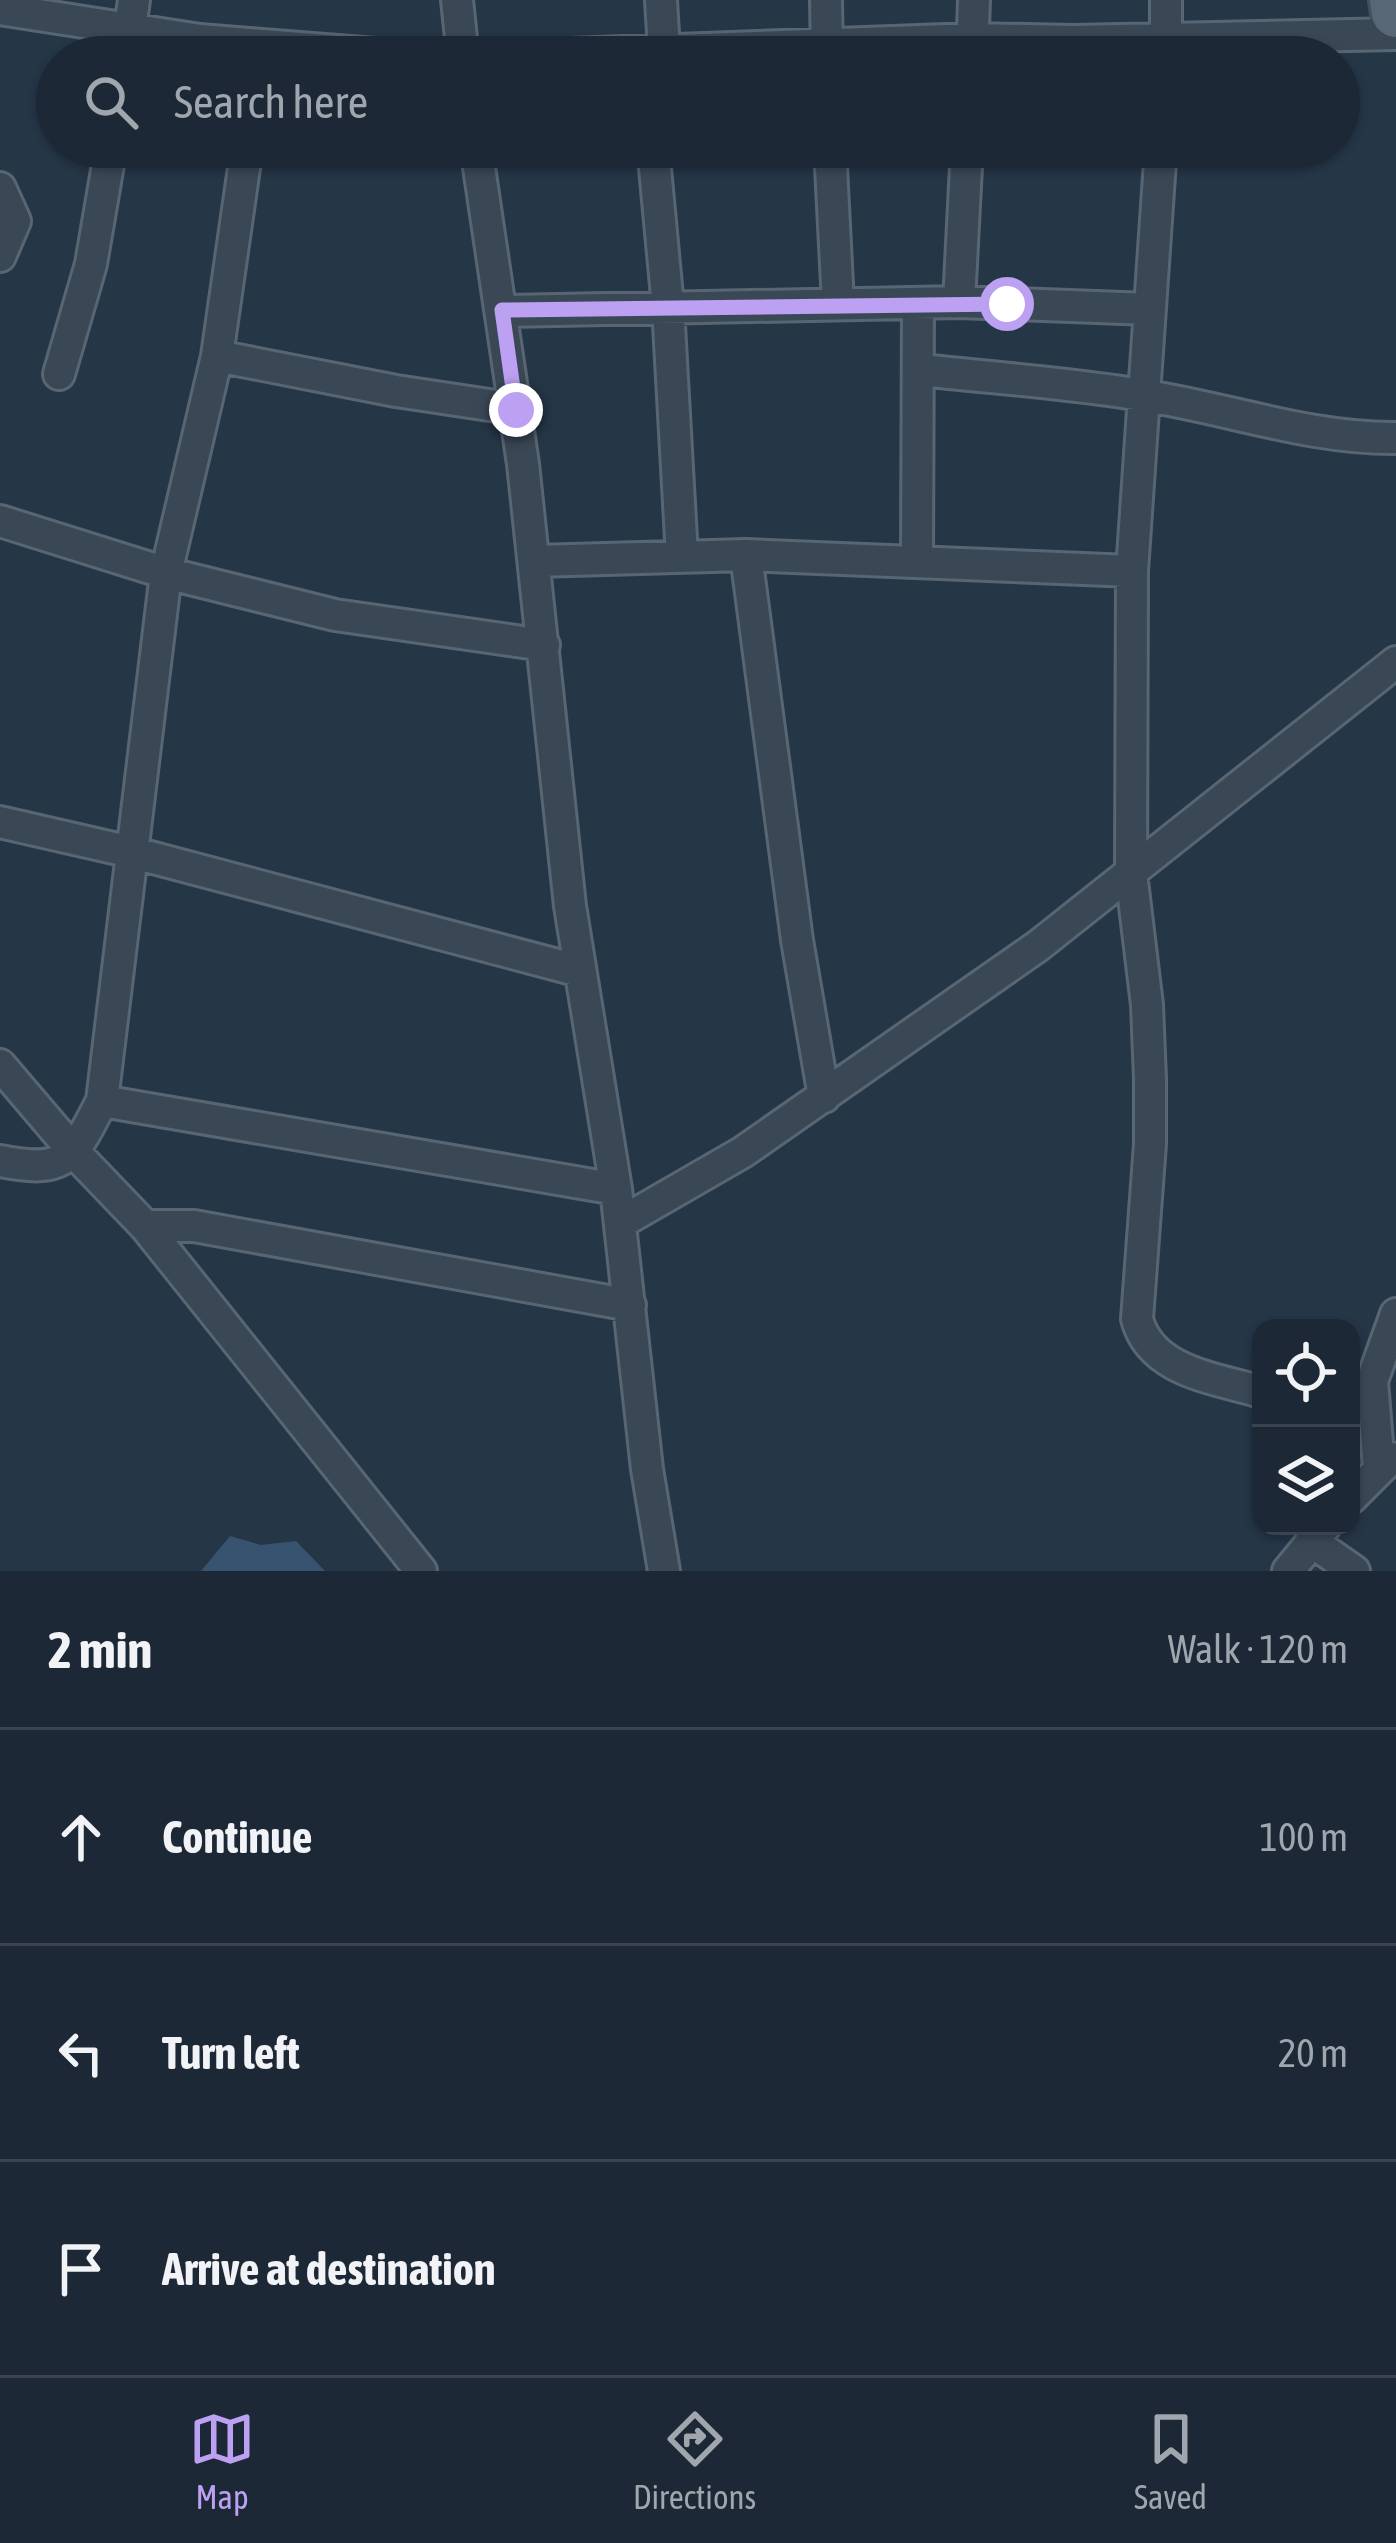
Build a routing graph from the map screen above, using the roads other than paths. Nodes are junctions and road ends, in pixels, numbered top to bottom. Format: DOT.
graph roads {
  1 [pos="134,0"];
  2 [pos="457,0"];
  3 [pos="661,0"];
  4 [pos="826,0"];
  5 [pos="974,0"];
  6 [pos="1166,0"];
  7 [pos="1394,0"];
  8 [pos="0,9"];
  9 [pos="1396,13"];
  10 [pos="1396,34"];
  11 [pos="99,36"];
  12 [pos="129,36"];
  13 [pos="461,36"];
  14 [pos="654,36"];
  15 [pos="827,36"];
  16 [pos="972,36"];
  17 [pos="1167,36"];
  18 [pos="1360,36"];
  19 [pos="107,168"];
  20 [pos="244,168"];
  21 [pos="479,168"];
  22 [pos="655,168"];
  23 [pos="831,168"];
  24 [pos="967,168"];
  25 [pos="1160,168"];
  26 [pos="0,188"];
  27 [pos="0,256"];
  28 [pos="918,302"];
  29 [pos="959,302"];
  30 [pos="838,304"];
  31 [pos="668,307"];
  32 [pos="1150,309"];
  33 [pos="502,310"];
  34 [pos="217,356"];
  35 [pos="921,370"];
  36 [pos="59,374"];
  37 [pos="1142,395"];
  38 [pos="516,410"];
  39 [pos="1396,438"];
  40 [pos="0,521"];
  41 [pos="746,555"];
  42 [pos="682,557"];
  43 [pos="535,561"];
  44 [pos="917,562"];
  45 [pos="1132,572"];
  46 [pos="166,573"];
  47 [pos="544,644"];
  48 [pos="1396,662"];
  49 [pos="0,822"];
  50 [pos="131,852"];
  51 [pos="1131,873"];
  52 [pos="580,971"];
  53 [pos="0,1065"];
  54 [pos="824,1097"];
  55 [pos="102,1101"];
  56 [pos="75,1153"];
  57 [pos="0,1161"];
  58 [pos="616,1190"];
  59 [pos="620,1223"];
  60 [pos="145,1226"];
  61 [pos="630,1305"];
  62 [pos="1396,1314"];
  63 [pos="1252,1389"];
  64 [pos="1363,1422"];
  65 [pos="1388,1461"];
  66 [pos="1360,1489"];
  67 [pos="1317,1535"];
  68 [pos="1319,1535"];
  69 [pos="421,1571"];
  70 [pos="664,1571"];
  71 [pos="1288,1571"];
  72 [pos="1354,1571"];
  1 -- 12 [label="street"];
  2 -- 13 [label="street"];
  3 -- 14 [label="street"];
  4 -- 15 [label="street"];
  5 -- 16 [label="street"];
  6 -- 17 [label="street"];
  7 -- 9 [label="main road"];
  8 -- 11 [label="street"];
  10 -- 18 [label="street"];
  19 -- 36 [label="street"];
  20 -- 34 [label="street"];
  21 -- 33 [label="street"];
  22 -- 31 [label="street"];
  23 -- 30 [label="street"];
  24 -- 29 [label="street"];
  25 -- 32 [label="street"];
  26 -- 27 [label="street"];
  28 -- 29 [label="street"];
  28 -- 30 [label="street"];
  28 -- 35 [label="street"];
  29 -- 32 [label="street"];
  30 -- 31 [label="street"];
  31 -- 33 [label="street"];
  31 -- 42 [label="street"];
  32 -- 37 [label="street"];
  33 -- 38 [label="street"];
  34 -- 38 [label="street"];
  34 -- 46 [label="street"];
  35 -- 37 [label="street"];
  35 -- 44 [label="street"];
  37 -- 39 [label="street"];
  37 -- 45 [label="street"];
  38 -- 43 [label="street"];
  40 -- 46 [label="street"];
  41 -- 42 [label="street"];
  41 -- 44 [label="street"];
  41 -- 54 [label="street"];
  42 -- 43 [label="street"];
  43 -- 47 [label="street"];
  44 -- 45 [label="street"];
  45 -- 51 [label="street"];
  46 -- 47 [label="street"];
  46 -- 50 [label="street"];
  47 -- 52 [label="street"];
  48 -- 51 [label="street"];
  49 -- 50 [label="street"];
  50 -- 52 [label="street"];
  50 -- 55 [label="street"];
  51 -- 54 [label="street"];
  51 -- 63 [label="street"];
  52 -- 58 [label="street"];
  53 -- 56 [label="street"];
  54 -- 59 [label="street"];
  55 -- 56 [label="street"];
  55 -- 58 [label="street"];
  56 -- 57 [label="street"];
  56 -- 60 [label="street"];
  58 -- 59 [label="street"];
  59 -- 61 [label="street"];
  60 -- 61 [label="street"];
  60 -- 69 [label="street"];
  61 -- 70 [label="street"];
  62 -- 64 [label="street"];
  64 -- 65 [label="street"];
  65 -- 66 [label="street"];
  67 -- 71 [label="street"];
  68 -- 72 [label="street"];
}
